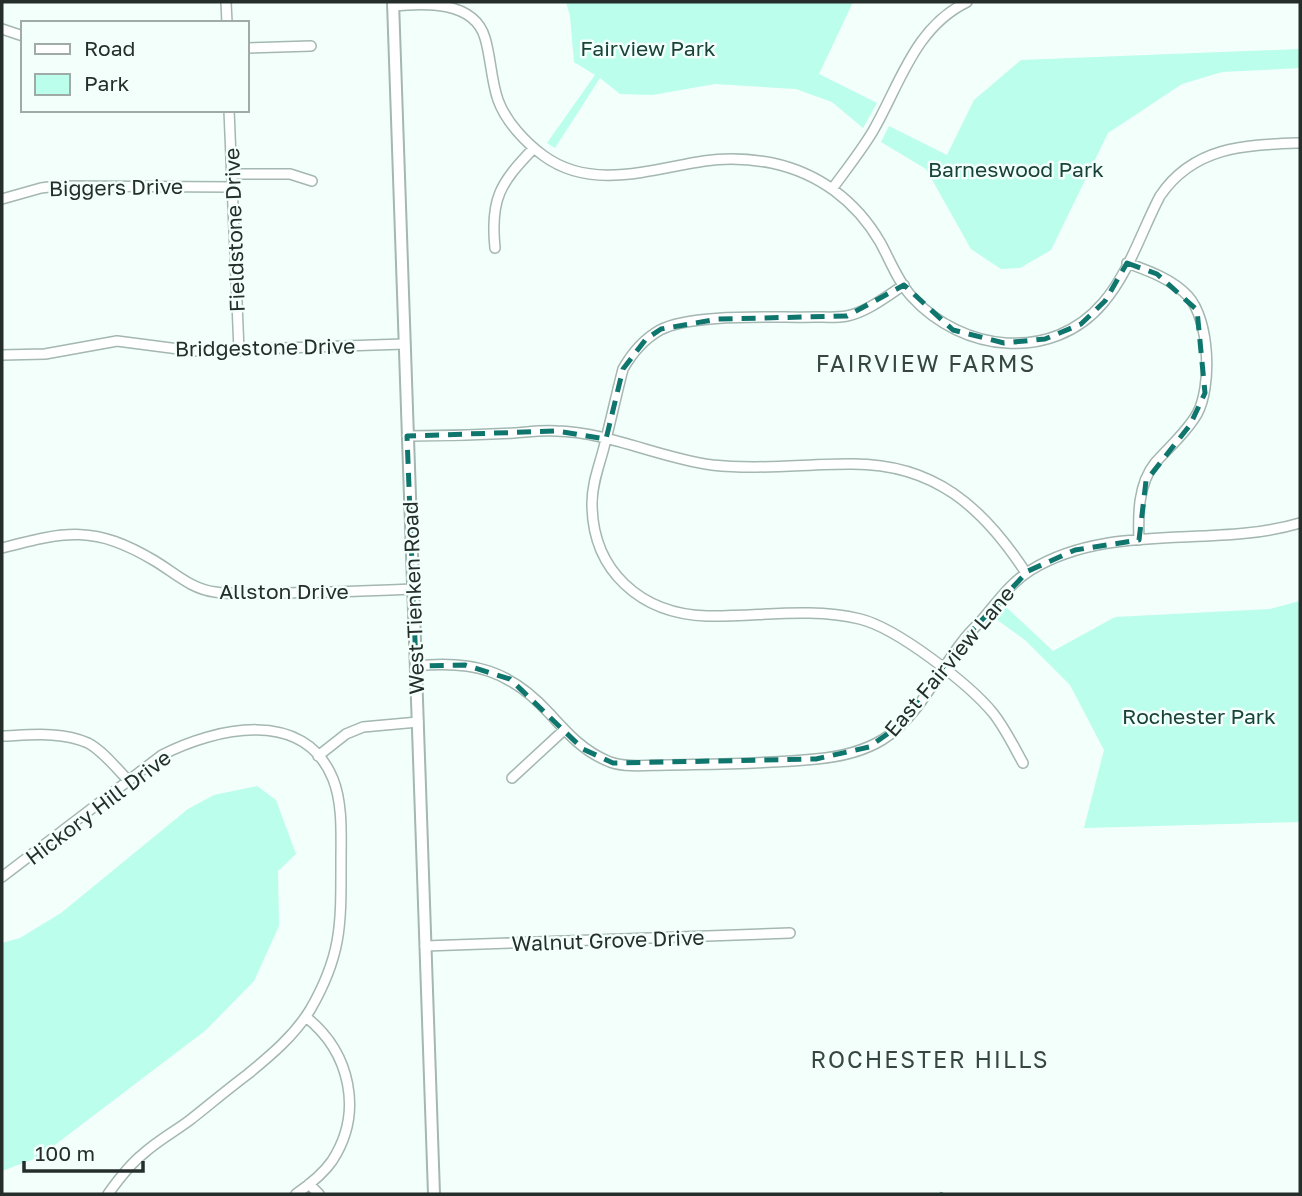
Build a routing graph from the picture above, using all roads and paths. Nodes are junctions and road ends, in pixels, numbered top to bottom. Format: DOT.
graph roads {
  1 [pos="226,2"];
  2 [pos="964,3"];
  3 [pos="393,4"];
  4 [pos="227,21"];
  5 [pos="2,29"];
  6 [pos="21,35"];
  7 [pos="311,46"];
  8 [pos="248,48"];
  9 [pos="229,112"];
  10 [pos="1300,143"];
  11 [pos="534,148"];
  12 [pos="232,174"];
  13 [pos="312,181"];
  14 [pos="232,187"];
  15 [pos="832,189"];
  16 [pos="2,199"];
  17 [pos="495,248"];
  18 [pos="1127,262"];
  19 [pos="904,285"];
  20 [pos="404,344"];
  21 [pos="239,351"];
  22 [pos="2,355"];
  23 [pos="407,436"];
  24 [pos="606,439"];
  25 [pos="1300,523"];
  26 [pos="1139,540"];
  27 [pos="2,548"];
  28 [pos="1026,573"];
  29 [pos="413,589"];
  30 [pos="416,666"];
  31 [pos="943,669"];
  32 [pos="418,722"];
  33 [pos="564,730"];
  34 [pos="2,736"];
  35 [pos="318,756"];
  36 [pos="1023,763"];
  37 [pos="512,778"];
  38 [pos="128,780"];
  39 [pos="2,877"];
  40 [pos="790,933"];
  41 [pos="425,946"];
  42 [pos="306,1017"];
  43 [pos="309,1184"];
  44 [pos="110,1194"];
  45 [pos="296,1194"];
  46 [pos="319,1194"];
  47 [pos="434,1194"];
  1 -- 4 [label="street"];
  2 -- 15 [label="street"];
  3 -- 11 [label="street"];
  3 -- 20 [label="street, West Tienken Road"];
  5 -- 6 [label="street"];
  7 -- 8 [label="street"];
  9 -- 12 [label="street, Fieldstone Drive"];
  10 -- 18 [label="street"];
  11 -- 15 [label="street"];
  11 -- 17 [label="street"];
  12 -- 13 [label="street"];
  12 -- 14 [label="street, Fieldstone Drive"];
  14 -- 16 [label="street, Biggers Drive"];
  14 -- 21 [label="street, Fieldstone Drive"];
  15 -- 19 [label="street"];
  18 -- 19 [label="street"];
  18 -- 26 [label="street"];
  19 -- 24 [label="street"];
  20 -- 21 [label="street, Bridgestone Drive"];
  20 -- 23 [label="street, West Tienken Road"];
  21 -- 22 [label="street, Bridgestone Drive"];
  23 -- 24 [label="street"];
  23 -- 29 [label="street, West Tienken Road"];
  24 -- 28 [label="street"];
  24 -- 31 [label="street"];
  25 -- 26 [label="street, East Fairview Lane"];
  26 -- 28 [label="street, East Fairview Lane"];
  27 -- 29 [label="street, Allston Drive"];
  28 -- 31 [label="street, East Fairview Lane"];
  29 -- 30 [label="street, West Tienken Road"];
  30 -- 32 [label="street, West Tienken Road"];
  30 -- 33 [label="street, East Fairview Lane"];
  31 -- 33 [label="street, East Fairview Lane"];
  31 -- 36 [label="street"];
  32 -- 35 [label="street"];
  32 -- 41 [label="street, West Tienken Road"];
  33 -- 37 [label="street"];
  34 -- 38 [label="street"];
  35 -- 38 [label="street, Hickory Hill Drive"];
  35 -- 42 [label="street, Hickory Hill Drive"];
  38 -- 39 [label="street, Hickory Hill Drive"];
  40 -- 41 [label="street, Walnut Grove Drive"];
  41 -- 47 [label="street, West Tienken Road"];
  42 -- 43 [label="street"];
  42 -- 44 [label="street, Hickory Hill Drive"];
  43 -- 45 [label="street"];
  43 -- 46 [label="street"];
}
